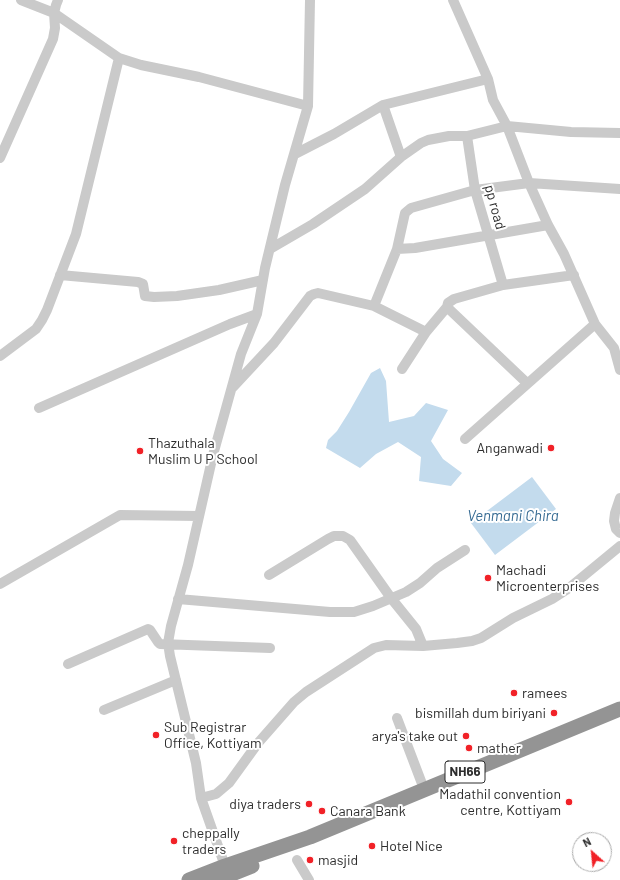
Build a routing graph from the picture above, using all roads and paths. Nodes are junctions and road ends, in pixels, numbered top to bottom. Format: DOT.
graph roads {
  1 [pos="21,0"];
  2 [pos="58,0"];
  3 [pos="310,0"];
  4 [pos="453,0"];
  5 [pos="54,14"];
  6 [pos="119,58"];
  7 [pos="488,79"];
  8 [pos="383,104"];
  9 [pos="308,106"];
  10 [pos="507,126"];
  11 [pos="620,133"];
  12 [pos="467,136"];
  13 [pos="295,154"];
  14 [pos="0,158"];
  15 [pos="401,158"];
  16 [pos="529,183"];
  17 [pos="620,189"];
  18 [pos="475,190"];
  19 [pos="548,225"];
  20 [pos="488,235"];
  21 [pos="270,249"];
  22 [pos="397,249"];
  23 [pos="60,274"];
  24 [pos="574,275"];
  25 [pos="263,280"];
  26 [pos="503,285"];
  27 [pos="374,306"];
  28 [pos="447,308"];
  29 [pos="257,314"];
  30 [pos="595,324"];
  31 [pos="426,332"];
  32 [pos="0,356"];
  33 [pos="402,369"];
  34 [pos="620,370"];
  35 [pos="527,384"];
  36 [pos="231,388"];
  37 [pos="39,408"];
  38 [pos="465,439"];
  39 [pos="620,498"];
  40 [pos="199,516"];
  41 [pos="620,533"];
  42 [pos="620,546"];
  43 [pos="465,550"];
  44 [pos="269,575"];
  45 [pos="0,584"];
  46 [pos="391,598"];
  47 [pos="178,599"];
  48 [pos="168,643"];
  49 [pos="423,646"];
  50 [pos="270,648"];
  51 [pos="68,664"];
  52 [pos="176,680"];
  53 [pos="620,709"];
  54 [pos="104,710"];
  55 [pos="397,718"];
  56 [pos="424,789"];
  57 [pos="201,798"];
  58 [pos="310,837"];
  59 [pos="297,860"];
  60 [pos="225,866"];
  61 [pos="189,880"];
  62 [pos="217,880"];
  63 [pos="309,880"];
  1 -- 5 [label="street"];
  2 -- 5 [label="street"];
  3 -- 9 [label="street"];
  4 -- 7 [label="street"];
  5 -- 6 [label="street"];
  5 -- 14 [label="street"];
  6 -- 9 [label="street"];
  6 -- 23 [label="street"];
  7 -- 8 [label="street"];
  7 -- 10 [label="street"];
  8 -- 13 [label="street"];
  8 -- 15 [label="street"];
  9 -- 13 [label="street"];
  10 -- 11 [label="street"];
  10 -- 12 [label="street"];
  10 -- 16 [label="street"];
  12 -- 15 [label="street"];
  12 -- 18 [label="street, pp road"];
  13 -- 21 [label="street"];
  15 -- 21 [label="street"];
  16 -- 17 [label="street"];
  16 -- 18 [label="street"];
  16 -- 19 [label="street"];
  18 -- 20 [label="street, pp road"];
  18 -- 22 [label="street"];
  19 -- 20 [label="street"];
  19 -- 24 [label="street"];
  20 -- 22 [label="street"];
  20 -- 26 [label="street, pp road"];
  21 -- 25 [label="street"];
  22 -- 27 [label="street"];
  23 -- 25 [label="street"];
  23 -- 32 [label="street"];
  24 -- 26 [label="street"];
  24 -- 30 [label="street"];
  25 -- 29 [label="street"];
  26 -- 28 [label="street"];
  27 -- 31 [label="street"];
  27 -- 36 [label="street"];
  28 -- 31 [label="street"];
  28 -- 35 [label="street"];
  29 -- 36 [label="street"];
  29 -- 37 [label="street"];
  30 -- 34 [label="street"];
  30 -- 35 [label="street"];
  31 -- 33 [label="street"];
  35 -- 38 [label="street"];
  36 -- 40 [label="street"];
  39 -- 41 [label="street"];
  40 -- 45 [label="street"];
  40 -- 47 [label="street"];
  42 -- 49 [label="street"];
  43 -- 46 [label="street"];
  44 -- 46 [label="street"];
  46 -- 47 [label="street"];
  46 -- 49 [label="street"];
  47 -- 48 [label="street"];
  48 -- 50 [label="street"];
  48 -- 51 [label="street"];
  48 -- 52 [label="street"];
  49 -- 57 [label="street"];
  52 -- 54 [label="street"];
  52 -- 57 [label="street"];
  53 -- 56 [label="highway, NH66"];
  55 -- 56 [label="street"];
  56 -- 58 [label="highway, NH66"];
  57 -- 60 [label="street"];
  58 -- 60 [label="highway, NH66"];
  58 -- 62 [label="highway, NH66"];
  59 -- 63 [label="street"];
  60 -- 61 [label="highway, NH66"];
}
